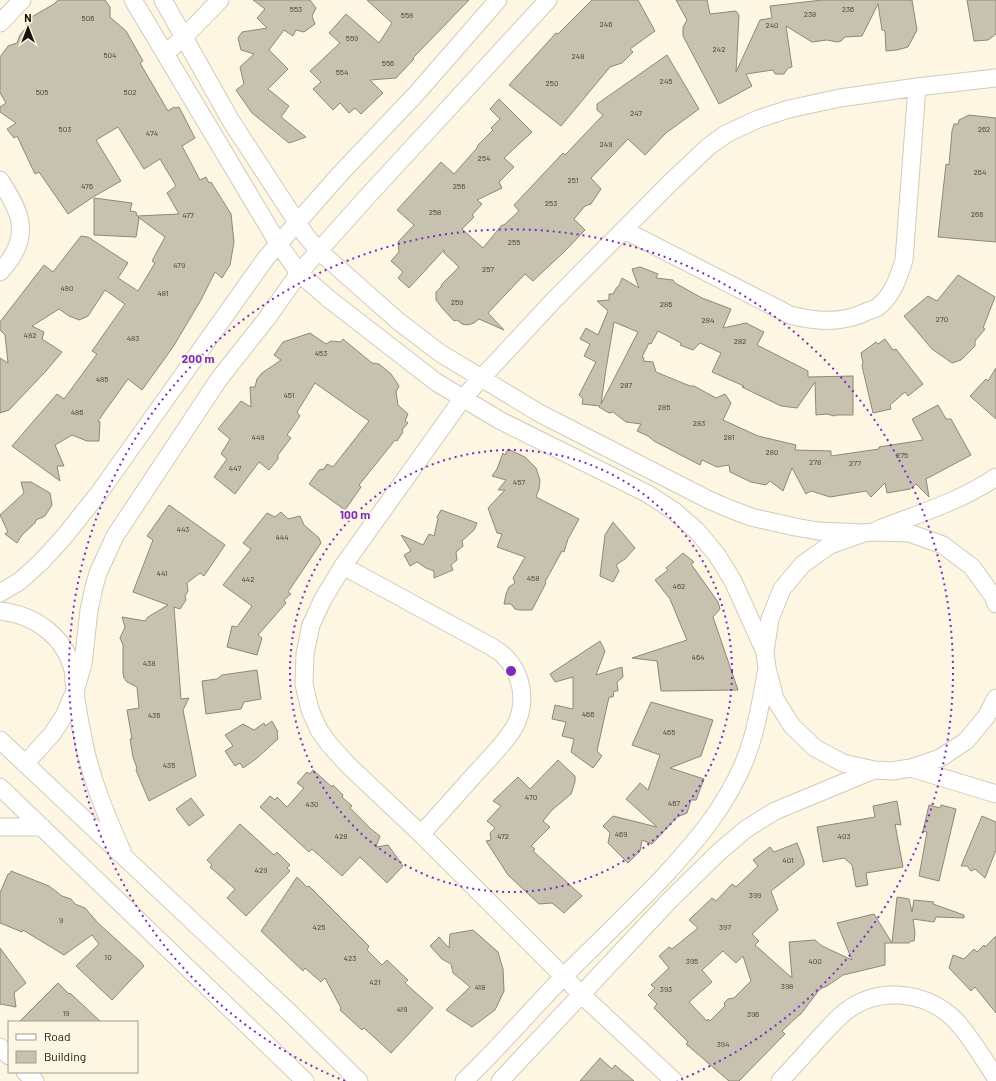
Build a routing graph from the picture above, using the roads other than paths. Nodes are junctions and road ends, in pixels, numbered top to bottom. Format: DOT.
graph roads {
  1 [pos="22,0"];
  2 [pos="133,0"];
  3 [pos="163,0"];
  4 [pos="220,0"];
  5 [pos="498,0"];
  6 [pos="548,0"];
  7 [pos="0,23"];
  8 [pos="185,36"];
  9 [pos="164,54"];
  10 [pos="996,78"];
  11 [pos="917,87"];
  12 [pos="0,180"];
  13 [pos="297,222"];
  14 [pos="624,230"];
  15 [pos="278,243"];
  16 [pos="319,251"];
  17 [pos="0,272"];
  18 [pos="299,273"];
  19 [pos="480,378"];
  20 [pos="463,398"];
  21 [pos="996,478"];
  22 [pos="868,532"];
  23 [pos="343,566"];
  24 [pos="0,593"];
  25 [pos="996,604"];
  26 [pos="0,611"];
  27 [pos="766,660"];
  28 [pos="75,691"];
  29 [pos="996,698"];
  30 [pos="0,740"];
  31 [pos="25,764"];
  32 [pos="911,768"];
  33 [pos="874,770"];
  34 [pos="0,787"];
  35 [pos="996,794"];
  36 [pos="42,827"];
  37 [pos="0,828"];
  38 [pos="421,834"];
  39 [pos="125,858"];
  40 [pos="564,977"];
  41 [pos="582,995"];
  42 [pos="0,1048"];
  43 [pos="8,1055"];
  44 [pos="26,1073"];
  45 [pos="996,1078"];
  46 [pos="35,1081"];
  47 [pos="305,1081"];
  48 [pos="359,1081"];
  49 [pos="464,1081"];
  50 [pos="500,1081"];
  51 [pos="674,1081"];
  52 [pos="780,1081"];
  1 -- 7 [label="street"];
  2 -- 9 [label="street"];
  3 -- 8 [label="street"];
  4 -- 8 [label="street"];
  5 -- 13 [label="street"];
  6 -- 16 [label="street"];
  8 -- 9 [label="street"];
  8 -- 13 [label="street"];
  9 -- 15 [label="street"];
  10 -- 11 [label="street"];
  11 -- 14 [label="street"];
  11 -- 14 [label="street"];
  12 -- 17 [label="street"];
  13 -- 15 [label="street"];
  13 -- 16 [label="street"];
  14 -- 19 [label="street"];
  15 -- 18 [label="street"];
  15 -- 24 [label="street"];
  16 -- 18 [label="street"];
  16 -- 19 [label="street"];
  18 -- 20 [label="street"];
  18 -- 28 [label="street"];
  19 -- 20 [label="street"];
  19 -- 22 [label="street"];
  20 -- 23 [label="street"];
  20 -- 27 [label="street"];
  21 -- 22 [label="street"];
  22 -- 25 [label="street"];
  22 -- 27 [label="street"];
  23 -- 38 [label="street"];
  23 -- 38 [label="street"];
  26 -- 28 [label="street"];
  27 -- 33 [label="street"];
  27 -- 40 [label="street"];
  28 -- 31 [label="street"];
  28 -- 39 [label="street"];
  29 -- 32 [label="street"];
  30 -- 31 [label="street"];
  31 -- 39 [label="street"];
  32 -- 33 [label="street"];
  32 -- 35 [label="street"];
  33 -- 41 [label="street"];
  34 -- 36 [label="street"];
  36 -- 37 [label="street"];
  36 -- 47 [label="street"];
  38 -- 40 [label="street"];
  39 -- 48 [label="street"];
  40 -- 41 [label="street"];
  40 -- 49 [label="street"];
  41 -- 50 [label="street"];
  41 -- 51 [label="street"];
  42 -- 43 [label="street"];
  44 -- 46 [label="street"];
  45 -- 52 [label="street"];
}
